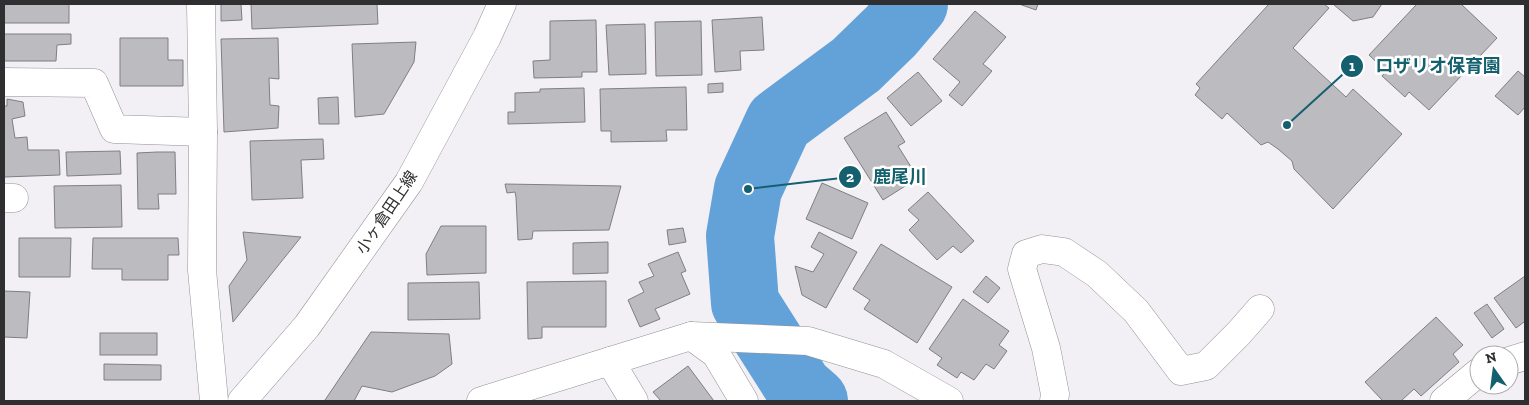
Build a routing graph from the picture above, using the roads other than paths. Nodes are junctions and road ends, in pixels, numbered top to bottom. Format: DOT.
graph roads {
  1 [pos="201,4"];
  2 [pos="502,4"];
  3 [pos="4,82"];
  4 [pos="203,132"];
  5 [pos="1260,309"];
  6 [pos="691,336"];
  7 [pos="610,361"];
  8 [pos="1469,380"];
  9 [pos="214,401"];
  10 [pos="242,401"];
  11 [pos="481,401"];
  12 [pos="634,401"];
  13 [pos="744,401"];
  14 [pos="950,401"];
  15 [pos="1054,401"];
  16 [pos="1444,401"];
  1 -- 4 [label="street"];
  2 -- 10 [label="street, 小ヶ倉田上線"];
  3 -- 4 [label="street"];
  4 -- 9 [label="street"];
  5 -- 15 [label="street"];
  6 -- 7 [label="street"];
  6 -- 13 [label="street"];
  6 -- 14 [label="street"];
  7 -- 11 [label="street"];
  7 -- 12 [label="street"];
  8 -- 16 [label="street"];
}
